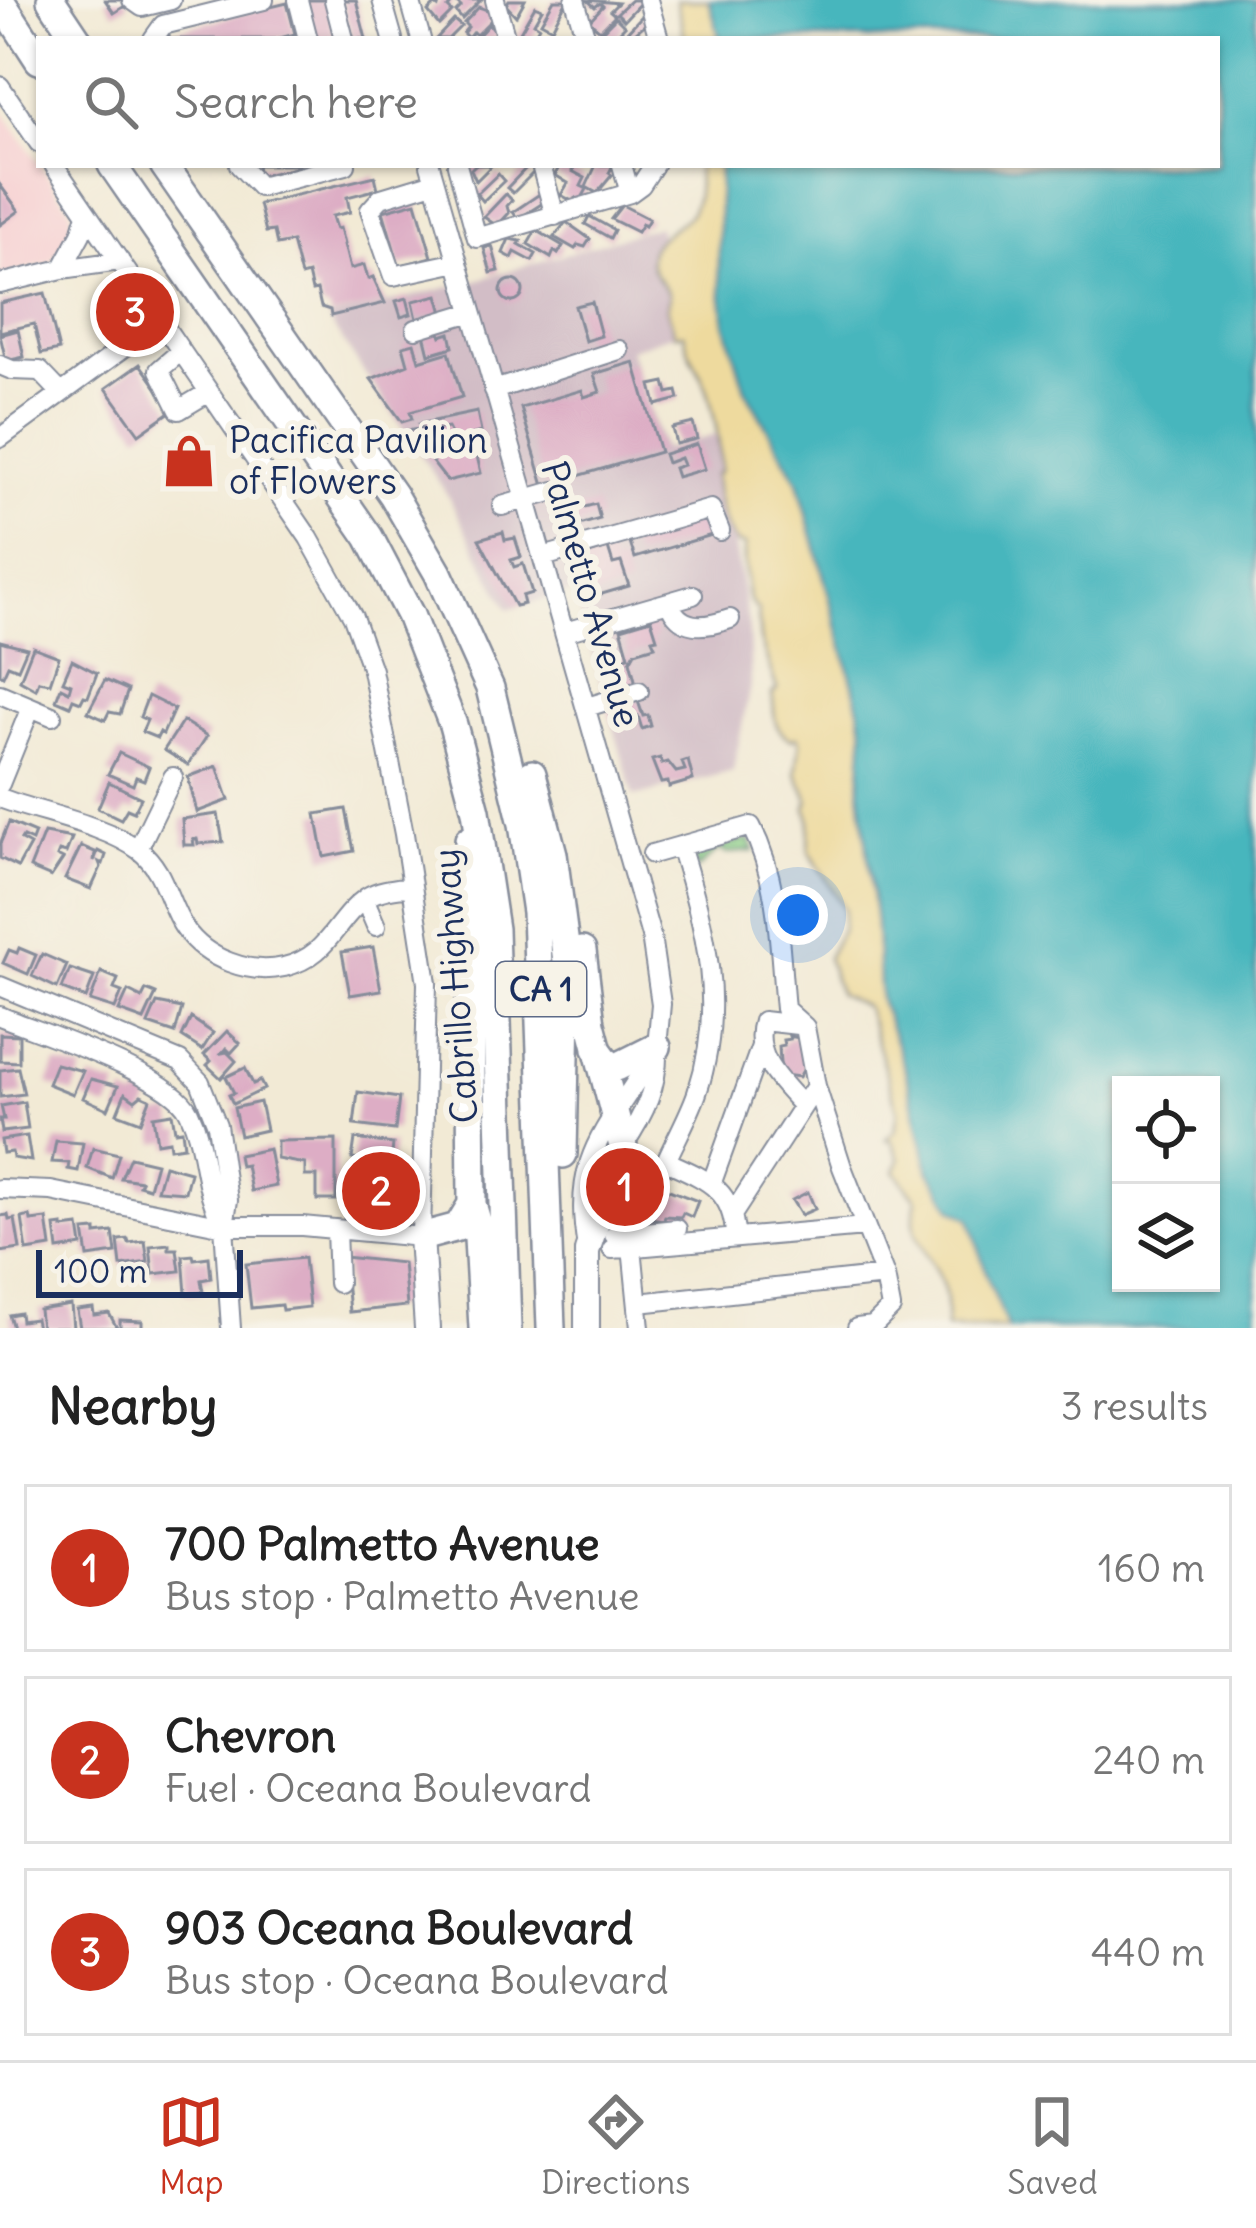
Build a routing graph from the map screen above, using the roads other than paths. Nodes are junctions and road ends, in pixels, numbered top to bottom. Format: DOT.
graph roads {
  1 [pos="0,0"];
  2 [pos="51,0"];
  3 [pos="132,0"];
  4 [pos="171,0"];
  5 [pos="264,0"];
  6 [pos="298,0"];
  7 [pos="334,0"];
  8 [pos="382,0"];
  9 [pos="410,0"];
  10 [pos="495,0"];
  11 [pos="575,0"];
  12 [pos="648,0"];
  13 [pos="74,36"];
  14 [pos="155,36"];
  15 [pos="306,36"];
  16 [pos="343,36"];
  17 [pos="392,36"];
  18 [pos="420,36"];
  19 [pos="505,36"];
  20 [pos="585,36"];
  21 [pos="658,36"];
  22 [pos="36,55"];
  23 [pos="0,86"];
  24 [pos="36,139"];
  25 [pos="56,168"];
  26 [pos="114,168"];
  27 [pos="166,168"];
  28 [pos="242,168"];
  29 [pos="334,168"];
  30 [pos="458,168"];
  31 [pos="542,168"];
  32 [pos="624,168"];
  33 [pos="652,168"];
  34 [pos="432,173"];
  35 [pos="635,189"];
  36 [pos="87,214"];
  37 [pos="555,216"];
  38 [pos="119,261"];
  39 [pos="458,262"];
  40 [pos="62,269"];
  41 [pos="0,284"];
  42 [pos="472,312"];
  43 [pos="159,322"];
  44 [pos="416,329"];
  45 [pos="619,350"];
  46 [pos="181,351"];
  47 [pos="0,365"];
  48 [pos="494,390"];
  49 [pos="209,392"];
  50 [pos="61,393"];
  51 [pos="4,427"];
  52 [pos="554,490"];
  53 [pos="526,500"];
  54 [pos="502,506"];
  55 [pos="720,531"];
  56 [pos="543,557"];
  57 [pos="693,595"];
  58 [pos="669,602"];
  59 [pos="730,619"];
  60 [pos="565,632"];
  61 [pos="490,688"];
  62 [pos="639,691"];
  63 [pos="0,694"];
  64 [pos="31,707"];
  65 [pos="587,707"];
  66 [pos="52,716"];
  67 [pos="532,774"];
  68 [pos="173,777"];
  69 [pos="470,782"];
  70 [pos="0,784"];
  71 [pos="0,798"];
  72 [pos="642,815"];
  73 [pos="620,822"];
  74 [pos="680,846"];
  75 [pos="138,849"];
  76 [pos="652,854"];
  77 [pos="362,875"];
  78 [pos="412,886"];
  79 [pos="367,897"];
  80 [pos="376,926"];
  81 [pos="0,986"];
  82 [pos="0,1016"];
  83 [pos="805,1027"];
  84 [pos="760,1046"];
  85 [pos="657,1047"];
  86 [pos="597,1049"];
  87 [pos="816,1086"];
  88 [pos="801,1104"];
  89 [pos="615,1116"];
  90 [pos="403,1139"];
  91 [pos="423,1141"];
  92 [pos="622,1146"];
  93 [pos="712,1182"];
  94 [pos="0,1189"];
  95 [pos="300,1203"];
  96 [pos="472,1204"];
  97 [pos="356,1206"];
  98 [pos="734,1212"];
  99 [pos="224,1226"];
  100 [pos="302,1226"];
  101 [pos="865,1227"];
  102 [pos="344,1230"];
  103 [pos="735,1235"];
  104 [pos="421,1237"];
  105 [pos="611,1245"];
  106 [pos="885,1276"];
  107 [pos="338,1283"];
  108 [pos="550,1295"];
  109 [pos="639,1303"];
  110 [pos="231,1328"];
  111 [pos="427,1328"];
  112 [pos="483,1328"];
  113 [pos="507,1328"];
  114 [pos="551,1328"];
  115 [pos="587,1328"];
  116 [pos="640,1328"];
  117 [pos="857,1328"];
  1 -- 22 [label="highway"];
  2 -- 13 [label="highway"];
  3 -- 4 [label="street"];
  5 -- 14 [label="street"];
  6 -- 15 [label="street"];
  7 -- 16 [label="street"];
  8 -- 17 [label="street"];
  9 -- 18 [label="street"];
  10 -- 19 [label="street"];
  11 -- 20 [label="street"];
  12 -- 21 [label="street"];
  23 -- 24 [label="street"];
  25 -- 36 [label="street"];
  26 -- 69 [label="highway, Cabrillo Highway / CA 1"];
  27 -- 61 [label="highway, CA 1"];
  28 -- 29 [label="street"];
  30 -- 37 [label="street"];
  31 -- 37 [label="street"];
  32 -- 35 [label="street"];
  33 -- 35 [label="street"];
  34 -- 39 [label="street, Palmetto Avenue"];
  34 -- 39 [label="street"];
  35 -- 37 [label="street"];
  36 -- 38 [label="street"];
  36 -- 40 [label="street"];
  38 -- 40 [label="street"];
  38 -- 43 [label="street"];
  39 -- 42 [label="street, Palmetto Avenue"];
  40 -- 41 [label="street"];
  42 -- 44 [label="street"];
  42 -- 48 [label="street, Palmetto Avenue"];
  43 -- 46 [label="street"];
  43 -- 50 [label="street"];
  45 -- 48 [label="street"];
  46 -- 49 [label="street"];
  46 -- 49 [label="street"];
  47 -- 50 [label="street"];
  48 -- 53 [label="street, Palmetto Avenue"];
  49 -- 78 [label="street"];
  50 -- 51 [label="street"];
  52 -- 53 [label="street"];
  53 -- 54 [label="street"];
  53 -- 56 [label="street, Palmetto Avenue"];
  55 -- 56 [label="street"];
  56 -- 60 [label="street, Palmetto Avenue"];
  57 -- 58 [label="street"];
  58 -- 59 [label="street"];
  58 -- 60 [label="street"];
  60 -- 65 [label="street, Palmetto Avenue"];
  61 -- 67 [label="highway"];
  61 -- 108 [label="highway, CA 1"];
  62 -- 65 [label="street"];
  63 -- 64 [label="street"];
  64 -- 66 [label="street"];
  64 -- 70 [label="street"];
  65 -- 73 [label="street, Palmetto Avenue"];
  67 -- 86 [label="highway"];
  67 -- 108 [label="highway"];
  68 -- 75 [label="street"];
  69 -- 96 [label="highway"];
  69 -- 113 [label="highway, Cabrillo Highway / CA 1"];
  71 -- 75 [label="street"];
  72 -- 73 [label="street"];
  73 -- 85 [label="street, Palmetto Avenue"];
  74 -- 76 [label="street"];
  74 -- 83 [label="street"];
  74 -- 93 [label="street"];
  75 -- 79 [label="street"];
  77 -- 79 [label="street"];
  78 -- 79 [label="street"];
  78 -- 91 [label="street"];
  79 -- 80 [label="street"];
  81 -- 99 [label="street"];
  82 -- 99 [label="street"];
  83 -- 84 [label="street"];
  83 -- 87 [label="street"];
  84 -- 88 [label="street"];
  84 -- 93 [label="street"];
  85 -- 86 [label="highway"];
  85 -- 89 [label="street, Palmetto Avenue"];
  85 -- 92 [label="street, Palmetto Avenue"];
  86 -- 89 [label="highway"];
  87 -- 88 [label="street"];
  87 -- 101 [label="street"];
  88 -- 98 [label="street"];
  89 -- 92 [label="highway"];
  89 -- 105 [label="street, Palmetto Avenue"];
  90 -- 91 [label="street"];
  91 -- 104 [label="street"];
  92 -- 105 [label="main road, Palmetto Avenue"];
  93 -- 98 [label="street"];
  94 -- 99 [label="street"];
  95 -- 100 [label="street"];
  96 -- 104 [label="highway"];
  96 -- 112 [label="highway"];
  97 -- 102 [label="street"];
  98 -- 103 [label="street"];
  99 -- 100 [label="street"];
  99 -- 110 [label="street"];
  100 -- 102 [label="street"];
  101 -- 103 [label="street"];
  101 -- 106 [label="street"];
  102 -- 104 [label="street"];
  102 -- 107 [label="street"];
  103 -- 105 [label="street"];
  104 -- 111 [label="main road"];
  105 -- 109 [label="street"];
  105 -- 115 [label="main road, Palmetto Avenue"];
  106 -- 109 [label="street"];
  106 -- 117 [label="street"];
  108 -- 114 [label="highway, CA 1"];
  109 -- 116 [label="street"];
}
